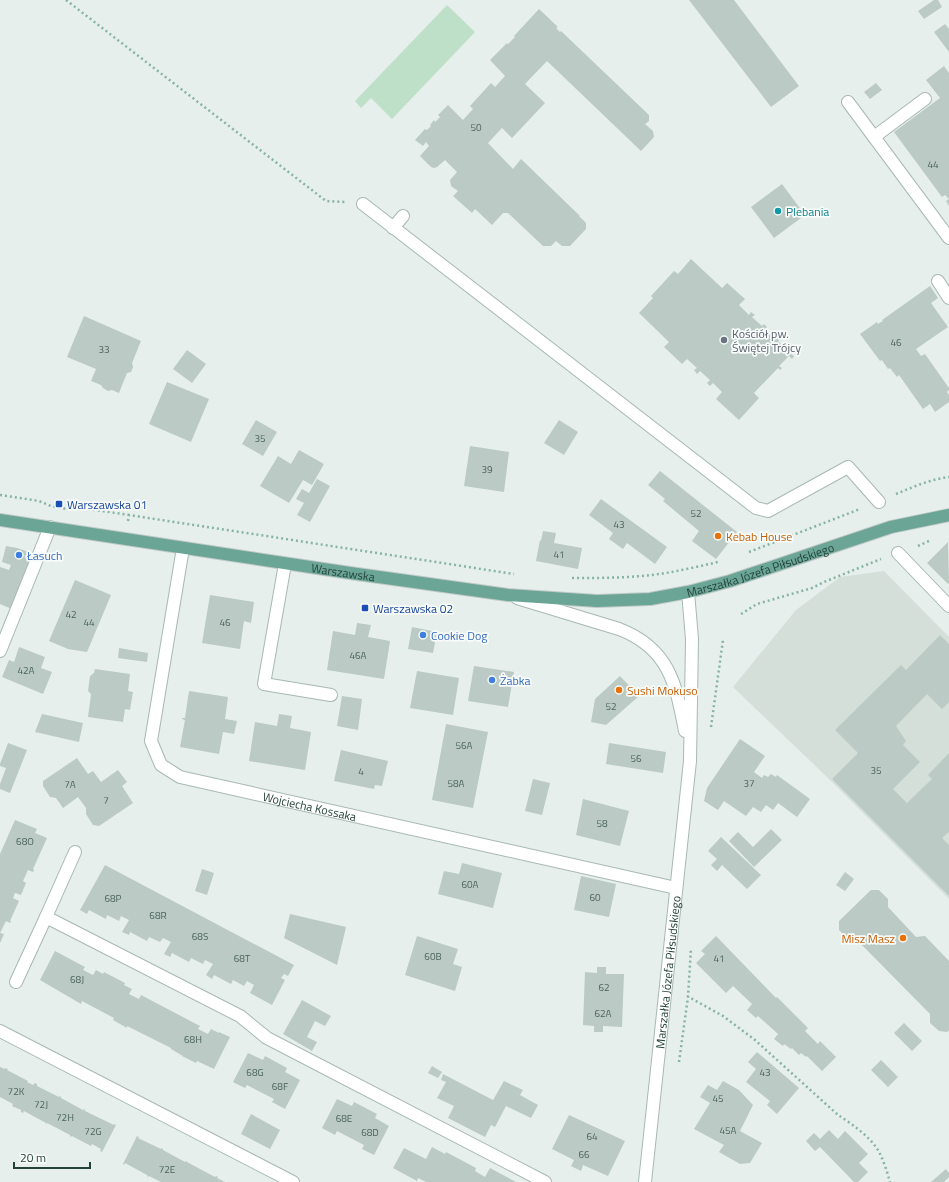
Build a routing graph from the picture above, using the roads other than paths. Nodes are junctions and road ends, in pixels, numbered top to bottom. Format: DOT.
graph roads {
  1 [pos="925,99"];
  2 [pos="848,102"];
  3 [pos="874,137"];
  4 [pos="363,204"];
  5 [pos="402,216"];
  6 [pos="393,228"];
  7 [pos="949,238"];
  8 [pos="938,281"];
  9 [pos="949,298"];
  10 [pos="879,502"];
  11 [pos="949,515"];
  12 [pos="0,520"];
  13 [pos="50,527"];
  14 [pos="183,548"];
  15 [pos="898,553"];
  16 [pos="285,564"];
  17 [pos="688,592"];
  18 [pos="508,595"];
  19 [pos="949,606"];
  20 [pos="0,651"];
  21 [pos="331,695"];
  22 [pos="690,761"];
  23 [pos="75,852"];
  24 [pos="676,888"];
  25 [pos="46,917"];
  26 [pos="16,982"];
  27 [pos="0,1031"];
  28 [pos="293,1182"];
  29 [pos="545,1182"];
  30 [pos="648,1182"];
  1 -- 3 [label="street"];
  2 -- 3 [label="street"];
  3 -- 7 [label="street"];
  4 -- 6 [label="street"];
  5 -- 6 [label="street"];
  6 -- 10 [label="street"];
  8 -- 9 [label="street"];
  11 -- 17 [label="main road, Marszałka Józefa Piłsudskiego"];
  12 -- 13 [label="main road, Warszawska"];
  13 -- 14 [label="main road, Warszawska"];
  13 -- 20 [label="street"];
  14 -- 16 [label="main road, Warszawska"];
  14 -- 24 [label="street, Wojciecha Kossaka"];
  15 -- 19 [label="street"];
  16 -- 18 [label="main road, Warszawska"];
  16 -- 21 [label="street"];
  17 -- 18 [label="main road, Warszawska"];
  17 -- 22 [label="street, Marszałka Józefa Piłsudskiego"];
  18 -- 22 [label="street, Marszałka Józefa Piłsudskiego"];
  22 -- 24 [label="street, Marszałka Józefa Piłsudskiego"];
  23 -- 25 [label="street"];
  24 -- 30 [label="street, Marszałka Józefa Piłsudskiego"];
  25 -- 26 [label="street"];
  25 -- 29 [label="street"];
  27 -- 28 [label="street"];
}
